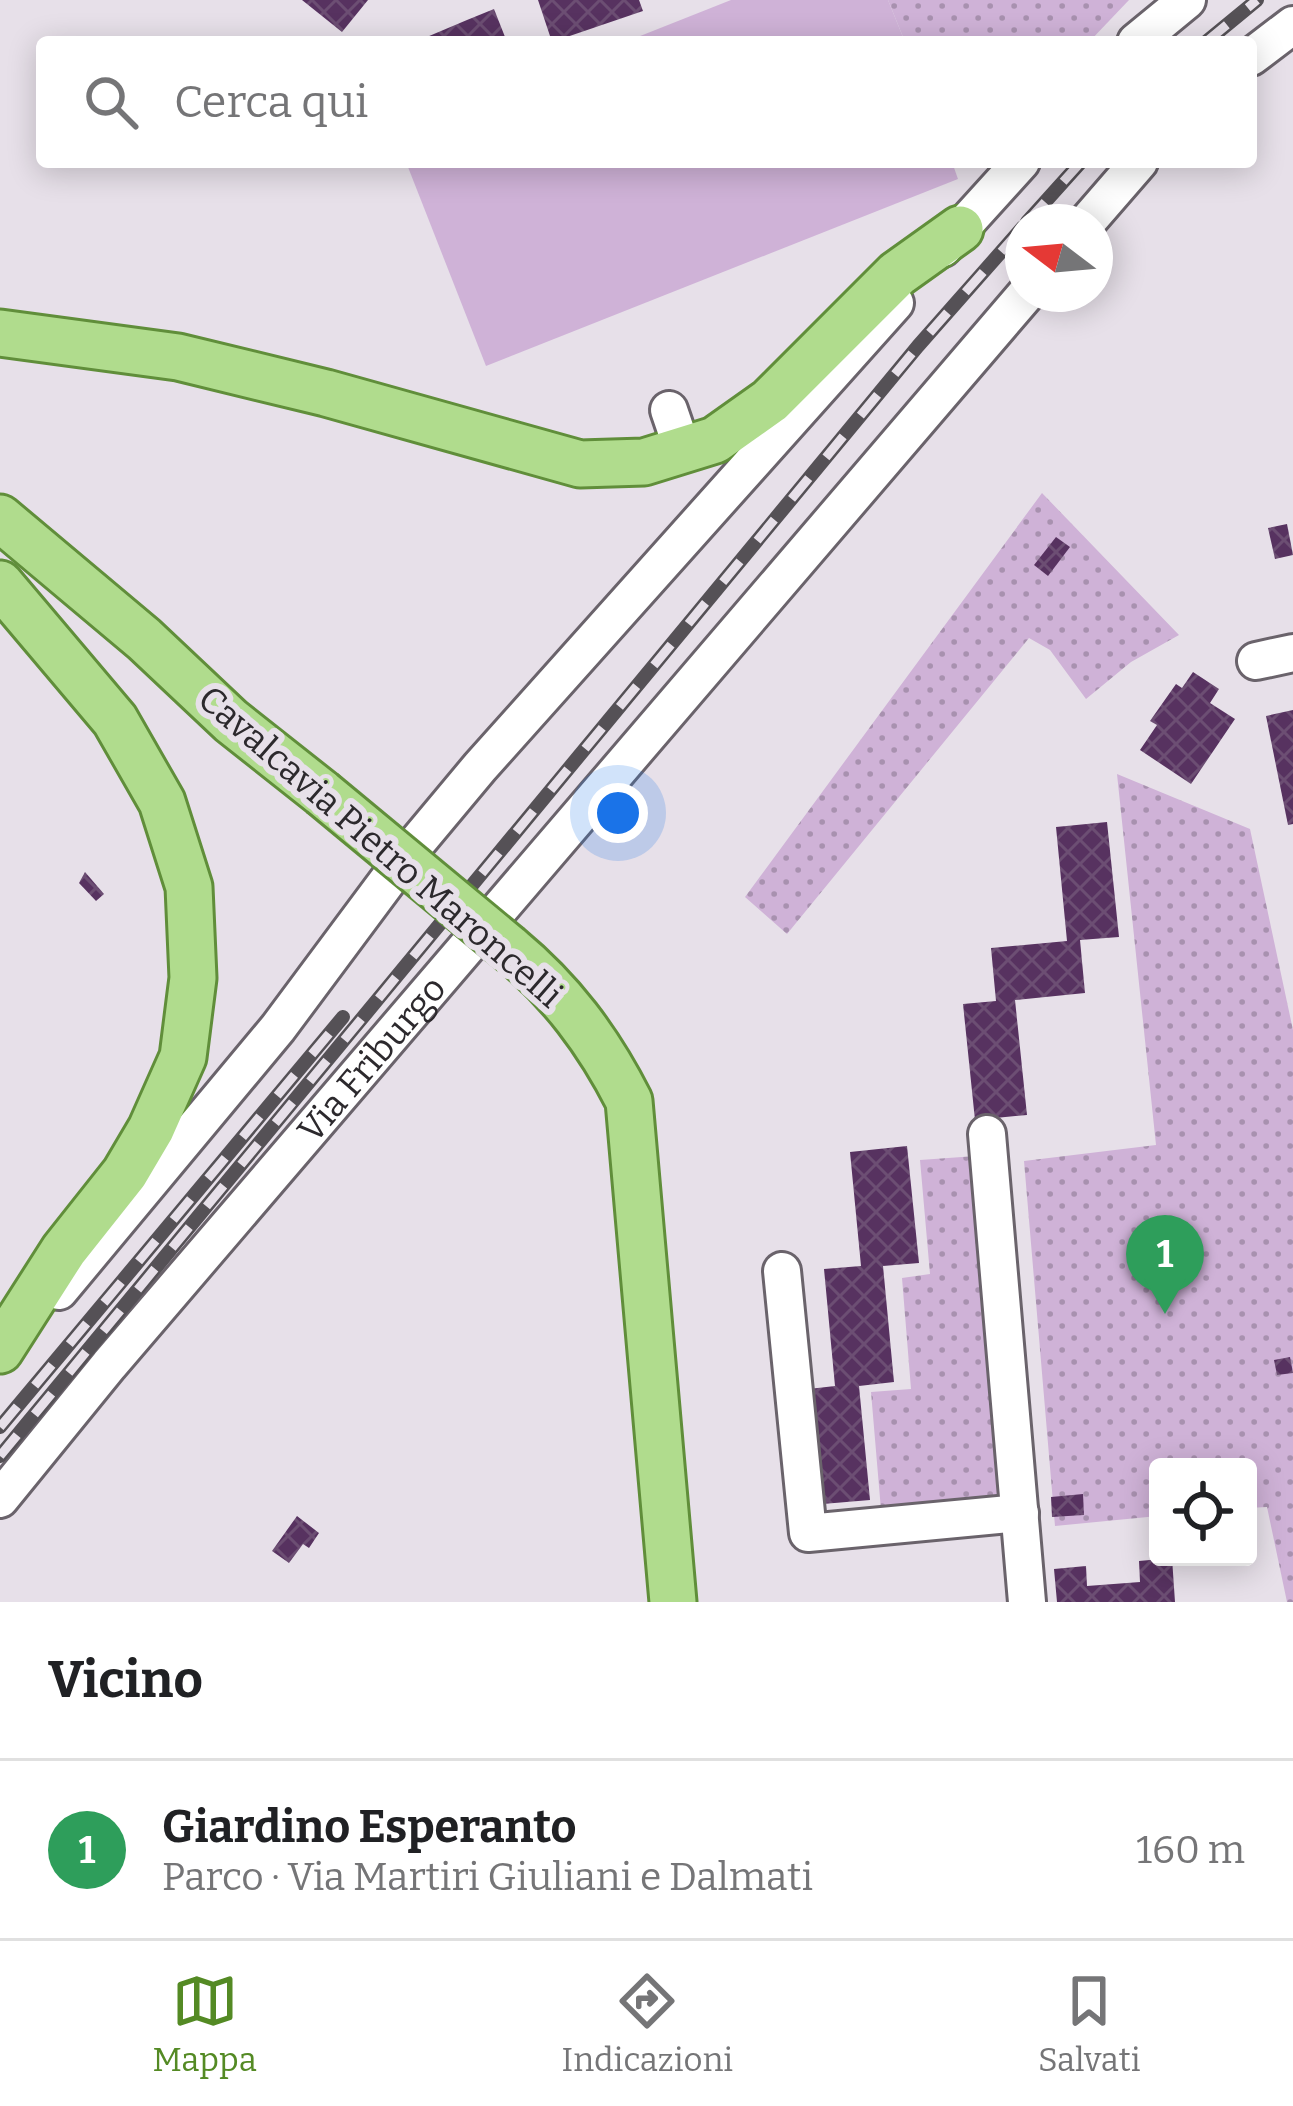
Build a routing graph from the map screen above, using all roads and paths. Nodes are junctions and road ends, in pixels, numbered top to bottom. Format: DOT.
graph roads {
  1 [pos="1187,0"];
  2 [pos="1293,25"];
  3 [pos="1143,36"];
  4 [pos="1257,52"];
  5 [pos="1016,168"];
  6 [pos="1134,168"];
  7 [pos="1103,204"];
  8 [pos="960,229"];
  9 [pos="1011,312"];
  10 [pos="0,333"];
  11 [pos="0,518"];
  12 [pos="0,584"];
  13 [pos="1293,653"];
  14 [pos="1256,661"];
  15 [pos="987,1134"];
  16 [pos="782,1271"];
  17 [pos="0,1350"];
  18 [pos="0,1360"];
  19 [pos="0,1499"];
  20 [pos="1020,1513"];
  21 [pos="673,1602"];
  22 [pos="1028,1602"];
  1 -- 3 [label="street"];
  2 -- 4 [label="street"];
  5 -- 8 [label="street"];
  6 -- 7 [label="street"];
  8 -- 10 [label="main road"];
  8 -- 18 [label="street"];
  9 -- 19 [label="street, Via Friburgo"];
  11 -- 21 [label="main road, Cavalcavia Pietro Maroncelli, bridge"];
  12 -- 17 [label="main road"];
  13 -- 14 [label="street"];
  15 -- 20 [label="street"];
  16 -- 20 [label="street"];
  20 -- 22 [label="street"];
}
